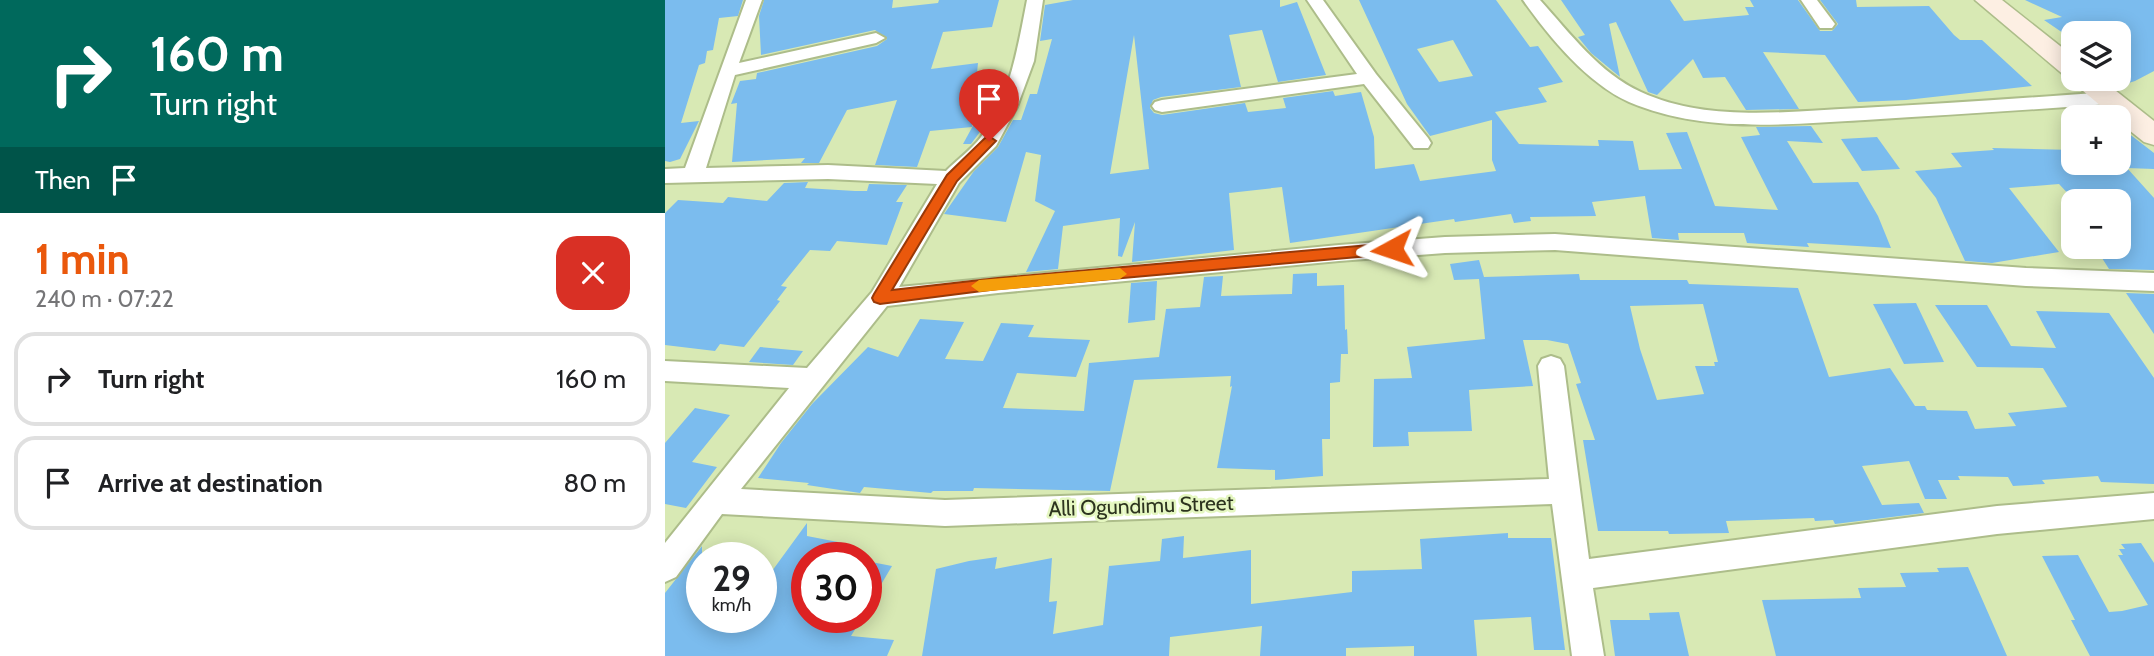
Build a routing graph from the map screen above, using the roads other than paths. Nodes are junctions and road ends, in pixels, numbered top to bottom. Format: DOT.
graph roads {
  1 [pos="754,0"];
  2 [pos="1035,0"];
  3 [pos="1315,0"];
  4 [pos="1531,0"];
  5 [pos="1809,0"];
  6 [pos="1987,0"];
  7 [pos="1826,23"];
  8 [pos="876,38"];
  9 [pos="2061,59"];
  10 [pos="727,71"];
  11 [pos="1369,78"];
  12 [pos="2100,91"];
  13 [pos="2109,98"];
  14 [pos="1162,106"];
  15 [pos="2154,136"];
  16 [pos="1421,143"];
  17 [pos="693,175"];
  18 [pos="665,176"];
  19 [pos="951,178"];
  20 [pos="2154,282"];
  21 [pos="880,298"];
  22 [pos="1551,366"];
  23 [pos="665,371"];
  24 [pos="811,379"];
  25 [pos="1564,491"];
  26 [pos="717,501"];
  27 [pos="2154,506"];
  28 [pos="665,567"];
  29 [pos="1577,575"];
  30 [pos="1588,656"];
  1 -- 10 [label="street"];
  2 -- 19 [label="street"];
  3 -- 11 [label="street"];
  4 -- 13 [label="street"];
  5 -- 7 [label="street"];
  6 -- 9 [label="main road"];
  8 -- 10 [label="street"];
  10 -- 17 [label="street"];
  11 -- 14 [label="street"];
  11 -- 16 [label="street"];
  12 -- 13 [label="main road"];
  13 -- 15 [label="main road"];
  17 -- 18 [label="street"];
  17 -- 19 [label="street"];
  19 -- 21 [label="street"];
  20 -- 21 [label="street"];
  21 -- 24 [label="street"];
  22 -- 25 [label="street"];
  23 -- 24 [label="street"];
  24 -- 26 [label="street"];
  25 -- 26 [label="street, Alli Ogundimu Street"];
  25 -- 29 [label="street"];
  26 -- 28 [label="street"];
  27 -- 29 [label="street"];
  29 -- 30 [label="street"];
}
